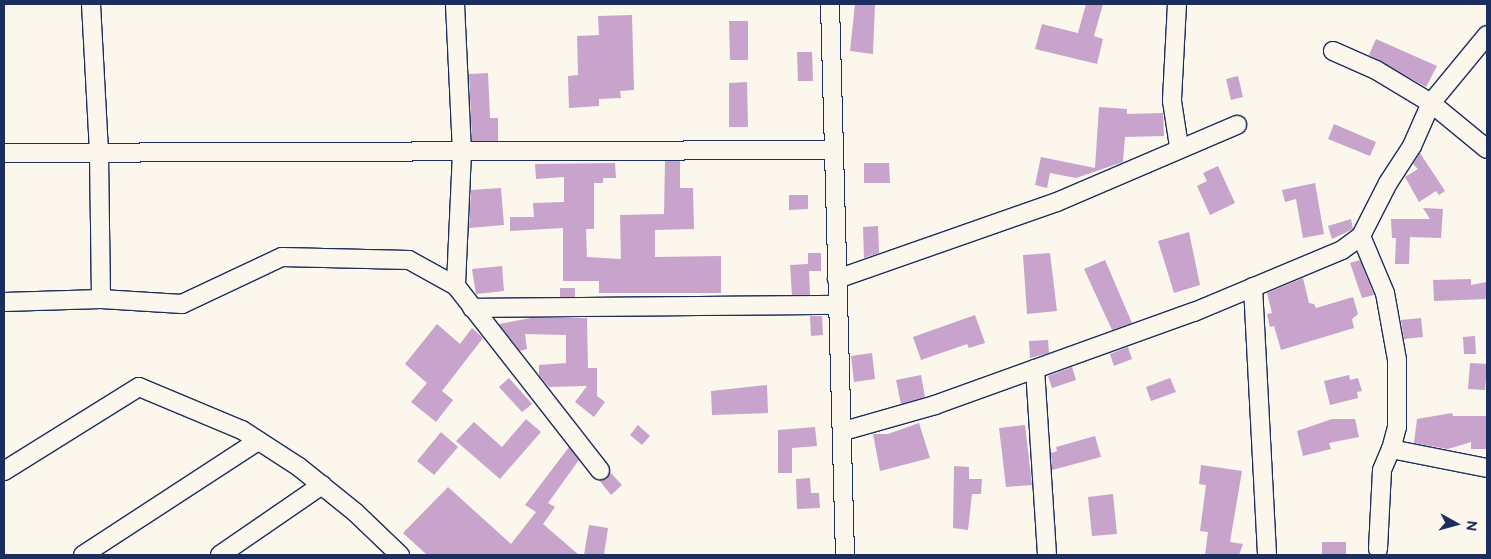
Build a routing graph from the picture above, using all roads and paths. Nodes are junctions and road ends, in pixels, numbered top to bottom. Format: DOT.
graph roads {
  1 [pos="91,4"];
  2 [pos="455,4"];
  3 [pos="830,4"];
  4 [pos="1177,4"];
  5 [pos="1487,35"];
  6 [pos="1333,51"];
  7 [pos="1431,103"];
  8 [pos="1237,125"];
  9 [pos="1179,147"];
  10 [pos="1487,149"];
  11 [pos="832,150"];
  12 [pos="462,152"];
  13 [pos="4,154"];
  14 [pos="99,154"];
  15 [pos="1361,236"];
  16 [pos="837,279"];
  17 [pos="456,286"];
  18 [pos="1253,287"];
  19 [pos="101,299"];
  20 [pos="4,302"];
  21 [pos="838,304"];
  22 [pos="472,308"];
  23 [pos="1035,369"];
  24 [pos="844,431"];
  25 [pos="258,440"];
  26 [pos="1391,449"];
  27 [pos="1487,468"];
  28 [pos="600,470"];
  29 [pos="4,471"];
  30 [pos="322,485"];
  31 [pos="1378,549"];
  32 [pos="83,555"];
  33 [pos="220,555"];
  34 [pos="400,555"];
  35 [pos="846,555"];
  36 [pos="1047,555"];
  37 [pos="1267,555"];
  1 -- 14 [label="street"];
  2 -- 12 [label="street"];
  3 -- 11 [label="street"];
  4 -- 9 [label="street"];
  5 -- 7 [label="street"];
  6 -- 7 [label="street"];
  7 -- 10 [label="street"];
  7 -- 15 [label="street"];
  8 -- 9 [label="street"];
  9 -- 16 [label="street"];
  11 -- 12 [label="street"];
  11 -- 16 [label="street"];
  12 -- 14 [label="street"];
  12 -- 17 [label="street"];
  13 -- 14 [label="street"];
  14 -- 19 [label="street"];
  15 -- 18 [label="street"];
  15 -- 26 [label="street"];
  16 -- 21 [label="street"];
  17 -- 19 [label="street"];
  17 -- 22 [label="street"];
  18 -- 23 [label="street"];
  18 -- 37 [label="street"];
  19 -- 20 [label="street"];
  21 -- 22 [label="street"];
  21 -- 24 [label="street"];
  22 -- 28 [label="street"];
  23 -- 24 [label="street"];
  23 -- 36 [label="street"];
  24 -- 35 [label="street"];
  25 -- 29 [label="street"];
  25 -- 30 [label="street"];
  25 -- 32 [label="street"];
  26 -- 27 [label="street"];
  26 -- 31 [label="street"];
  30 -- 33 [label="street"];
  30 -- 34 [label="street"];
}
